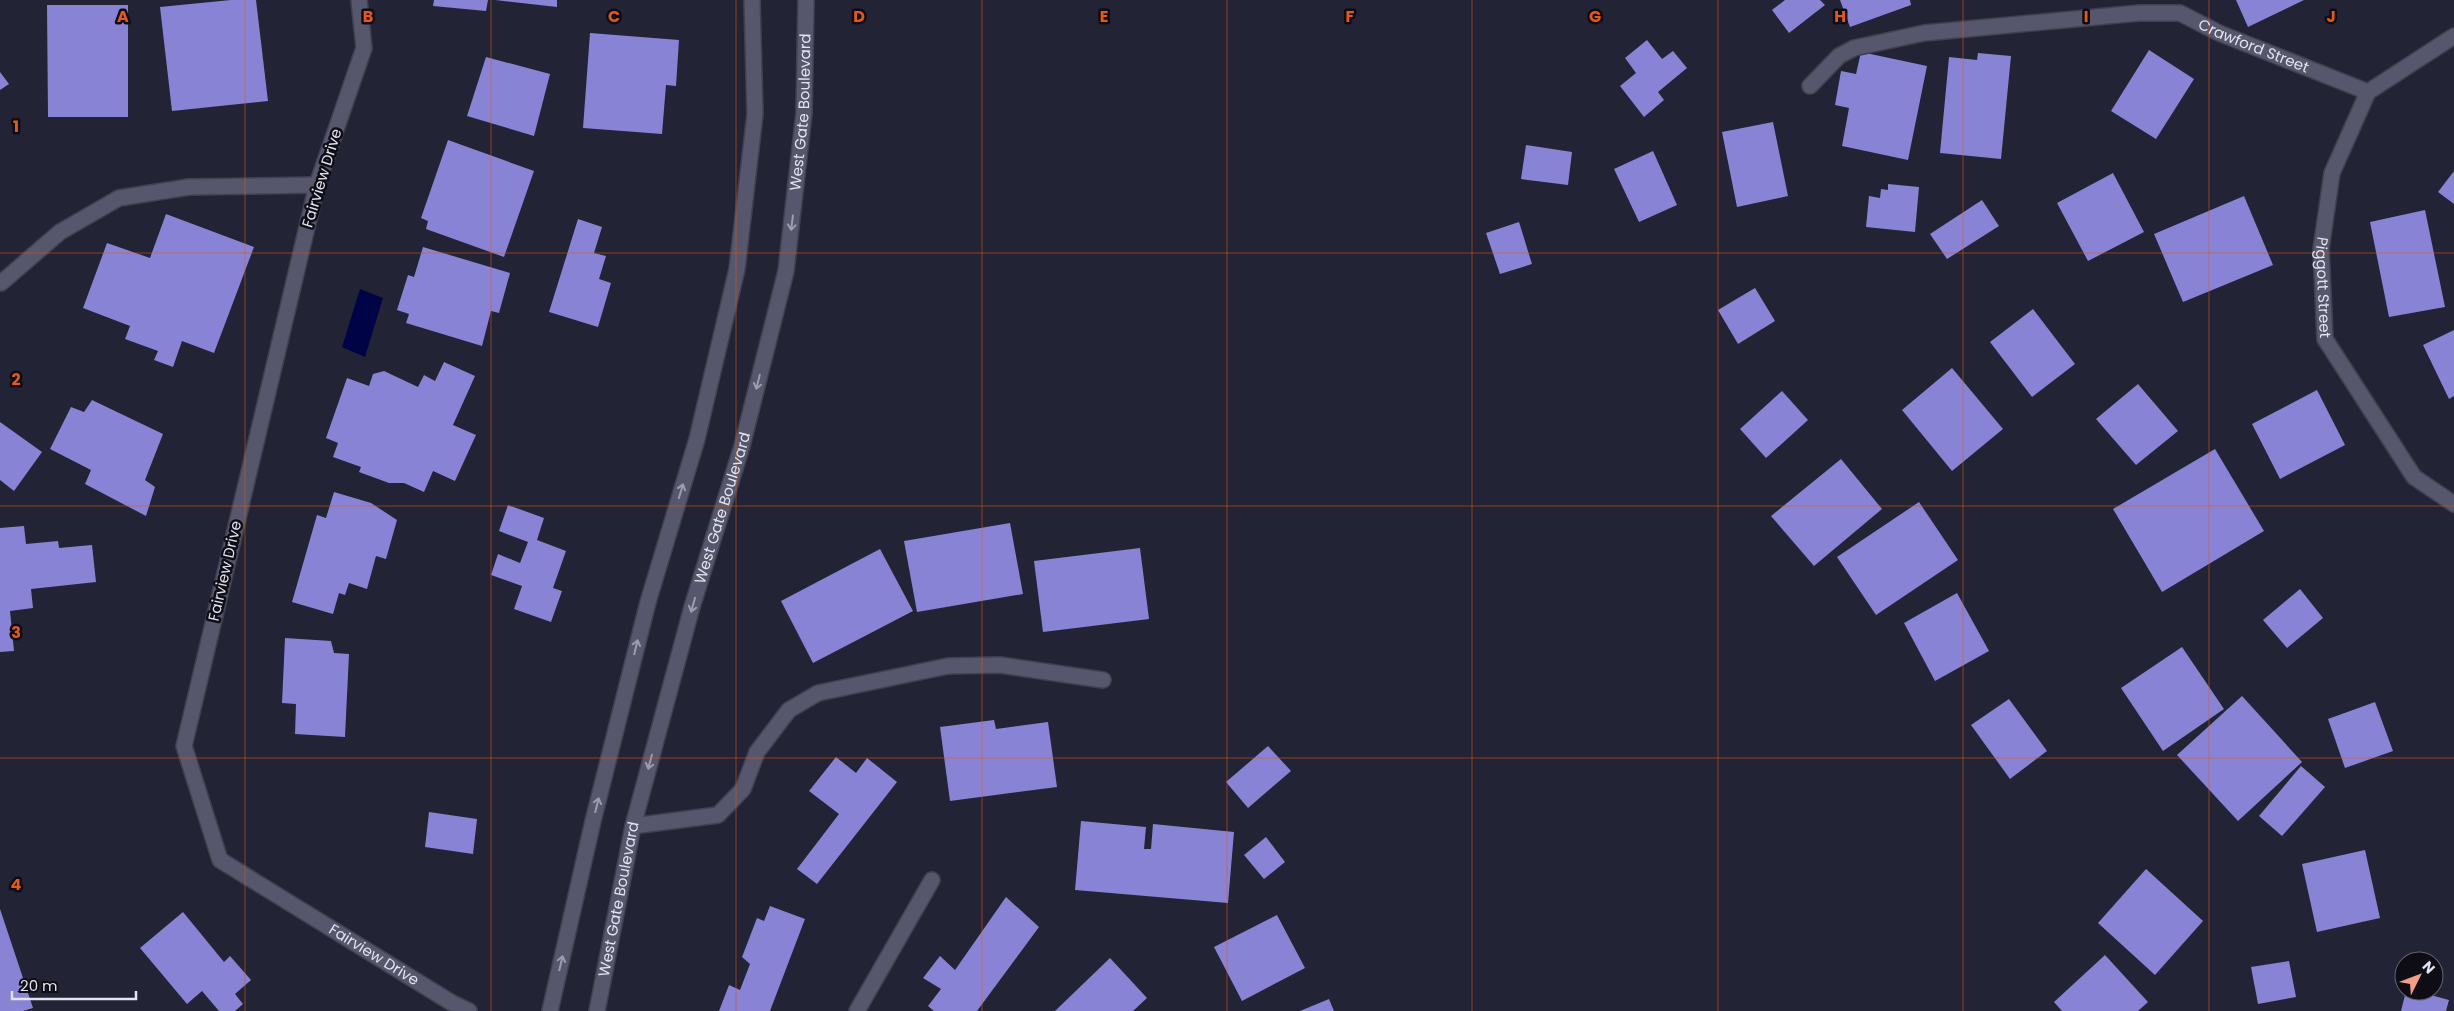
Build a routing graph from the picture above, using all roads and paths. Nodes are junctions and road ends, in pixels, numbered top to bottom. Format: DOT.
graph roads {
  1 [pos="359,0"];
  2 [pos="752,0"];
  3 [pos="806,0"];
  4 [pos="2454,36"];
  5 [pos="1810,86"];
  6 [pos="2368,92"];
  7 [pos="317,185"];
  8 [pos="1,283"];
  9 [pos="2454,504"];
  10 [pos="1103,680"];
  11 [pos="633,826"];
  12 [pos="932,880"];
  13 [pos="469,1011"];
  14 [pos="550,1011"];
  15 [pos="598,1011"];
  16 [pos="857,1011"];
  1 -- 7 [label="street, Fairview Drive"];
  14 -- 2 [label="street, one-way"];
  3 -- 11 [label="street, West Gate Boulevard, one-way"];
  4 -- 6 [label="street"];
  5 -- 6 [label="street, Crawford Street"];
  6 -- 9 [label="street, Piggott Street"];
  7 -- 8 [label="street"];
  7 -- 13 [label="street, Fairview Drive"];
  10 -- 11 [label="street"];
  11 -- 15 [label="street, West Gate Boulevard"];
  12 -- 16 [label="street"];
}
